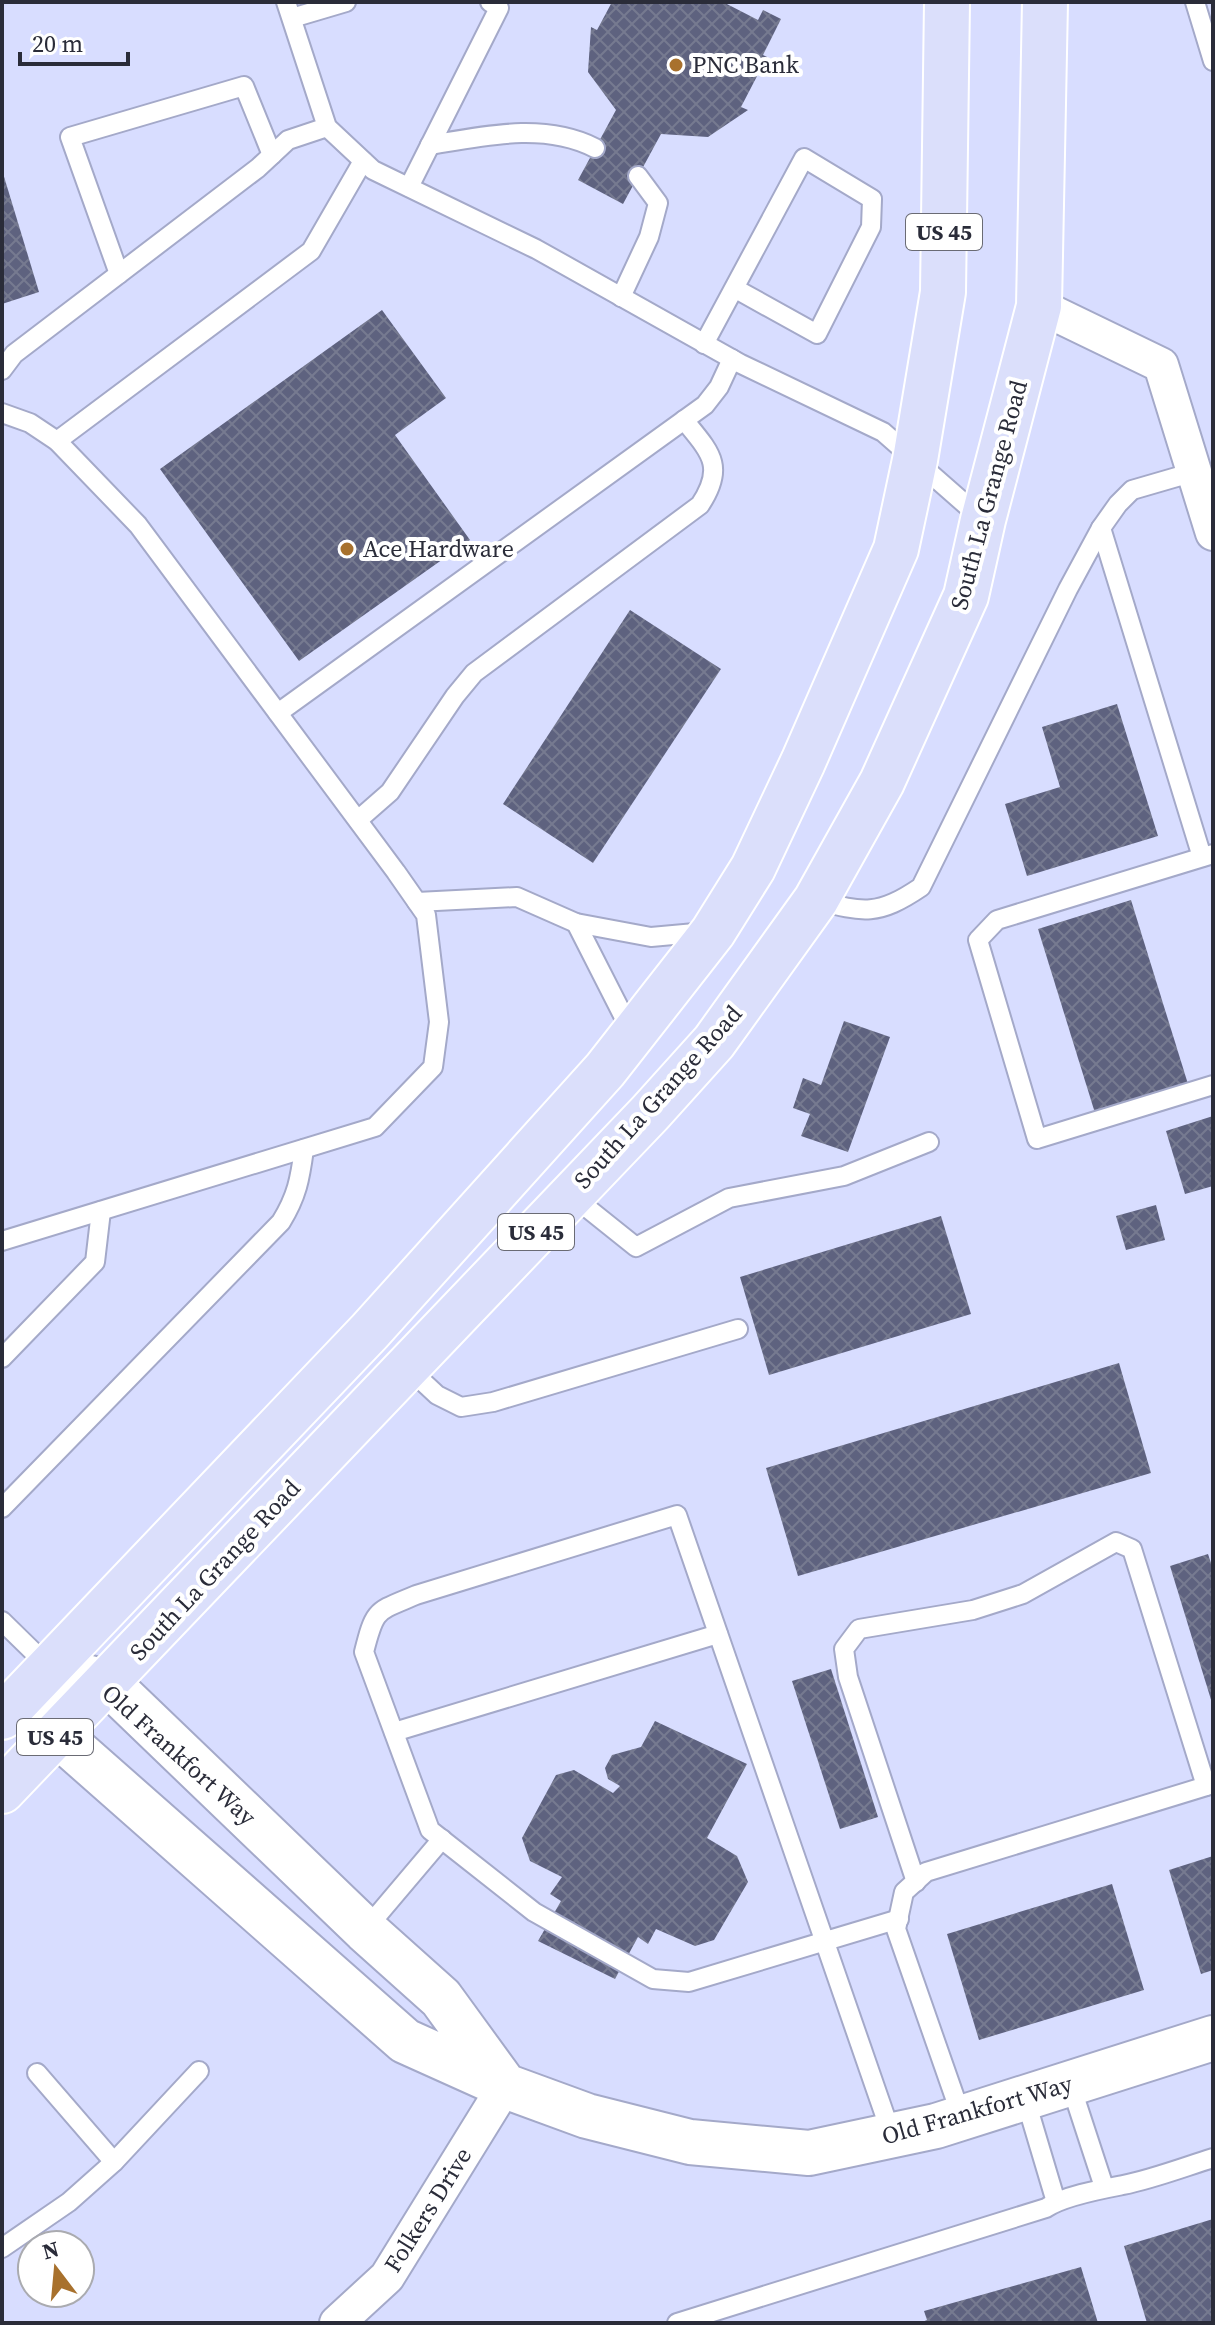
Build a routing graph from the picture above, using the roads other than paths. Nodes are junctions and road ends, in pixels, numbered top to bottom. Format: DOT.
graph roads {
  1 [pos="346,2"];
  2 [pos="490,2"];
  3 [pos="947,2"];
  4 [pos="1045,2"];
  5 [pos="1195,2"];
  6 [pos="289,10"];
  7 [pos="1213,61"];
  8 [pos="327,127"];
  9 [pos="430,145"];
  10 [pos="595,148"];
  11 [pos="272,155"];
  12 [pos="363,161"];
  13 [pos="638,176"];
  14 [pos="409,187"];
  15 [pos="119,274"];
  16 [pos="734,288"];
  17 [pos="621,297"];
  18 [pos="1039,306"];
  19 [pos="704,344"];
  20 [pos="732,359"];
  21 [pos="2,370"];
  22 [pos="2,413"];
  23 [pos="684,420"];
  24 [pos="57,441"];
  25 [pos="915,460"];
  26 [pos="1194,472"];
  27 [pos="983,520"];
  28 [pos="1101,528"];
  29 [pos="1212,529"];
  30 [pos="278,713"];
  31 [pos="358,820"];
  32 [pos="1208,855"];
  33 [pos="816,900"];
  34 [pos="417,902"];
  35 [pos="576,923"];
  36 [pos="713,932"];
  37 [pos="632,1033"];
  38 [pos="1213,1085"];
  39 [pos="929,1142"];
  40 [pos="304,1149"];
  41 [pos="571,1195"];
  42 [pos="101,1211"];
  43 [pos="2,1241"];
  44 [pos="738,1329"];
  45 [pos="2,1358"];
  46 [pos="407,1367"];
  47 [pos="2,1508"];
  48 [pos="2,1621"];
  49 [pos="718,1634"];
  50 [pos="49,1667"];
  51 [pos="108,1683"];
  52 [pos="2,1717"];
  53 [pos="394,1732"];
  54 [pos="58,1735"];
  55 [pos="1210,1785"];
  56 [pos="2,1791"];
  57 [pos="442,1839"];
  58 [pos="916,1882"];
  59 [pos="899,1919"];
  60 [pos="365,1930"];
  61 [pos="825,1942"];
  62 [pos="1213,2038"];
  63 [pos="199,2071"];
  64 [pos="37,2073"];
  65 [pos="1070,2083"];
  66 [pos="505,2086"];
  67 [pos="1025,2098"];
  68 [pos="962,2118"];
  69 [pos="892,2136"];
  70 [pos="1213,2158"];
  71 [pos="114,2162"];
  72 [pos="1104,2187"];
  73 [pos="1056,2202"];
  74 [pos="2,2248"];
  75 [pos="337,2323"];
  76 [pos="677,2323"];
  1 -- 6 [label="lane"];
  2 -- 9 [label="lane"];
  3 -- 25 [label="main road, US 45"];
  4 -- 18 [label="main road, South La Grange Road / US 45"];
  5 -- 7 [label="lane"];
  6 -- 8 [label="lane"];
  8 -- 11 [label="lane"];
  8 -- 12 [label="lane"];
  9 -- 10 [label="lane"];
  9 -- 14 [label="lane"];
  11 -- 15 [label="lane"];
  11 -- 15 [label="lane"];
  12 -- 14 [label="lane"];
  12 -- 24 [label="lane"];
  13 -- 17 [label="lane"];
  14 -- 17 [label="lane"];
  15 -- 21 [label="lane"];
  16 -- 16 [label="lane"];
  16 -- 19 [label="lane"];
  17 -- 19 [label="lane"];
  18 -- 26 [label="street"];
  18 -- 27 [label="main road, South La Grange Road / US 45"];
  19 -- 20 [label="lane"];
  20 -- 23 [label="lane"];
  20 -- 25 [label="lane"];
  22 -- 24 [label="lane"];
  23 -- 30 [label="lane"];
  23 -- 31 [label="lane"];
  24 -- 30 [label="lane"];
  25 -- 27 [label="lane"];
  25 -- 36 [label="main road, US 45"];
  26 -- 28 [label="lane"];
  26 -- 29 [label="street"];
  27 -- 33 [label="main road, South La Grange Road / US 45"];
  28 -- 32 [label="lane"];
  28 -- 33 [label="lane"];
  30 -- 31 [label="lane"];
  31 -- 34 [label="lane"];
  32 -- 38 [label="lane"];
  33 -- 41 [label="main road, South La Grange Road / US 45"];
  34 -- 35 [label="lane"];
  34 -- 40 [label="lane"];
  35 -- 36 [label="lane"];
  35 -- 37 [label="lane"];
  36 -- 37 [label="main road, US 45"];
  37 -- 50 [label="main road, US 45"];
  39 -- 41 [label="lane"];
  40 -- 42 [label="lane"];
  40 -- 47 [label="lane"];
  41 -- 46 [label="main road, South La Grange Road / US 45"];
  42 -- 43 [label="lane"];
  42 -- 45 [label="lane"];
  44 -- 46 [label="lane"];
  46 -- 51 [label="main road, South La Grange Road / US 45"];
  48 -- 50 [label="lane"];
  49 -- 53 [label="lane"];
  49 -- 53 [label="lane"];
  49 -- 61 [label="lane"];
  50 -- 51 [label="street, Old Frankfort Way"];
  50 -- 52 [label="main road, US 45"];
  50 -- 54 [label="street"];
  51 -- 54 [label="main road, South La Grange Road / US 45"];
  51 -- 60 [label="street, Old Frankfort Way"];
  53 -- 57 [label="lane"];
  54 -- 56 [label="main road, South La Grange Road / US 45"];
  54 -- 66 [label="street, Old Frankfort Way"];
  55 -- 58 [label="lane"];
  55 -- 58 [label="lane"];
  57 -- 60 [label="lane"];
  57 -- 61 [label="lane"];
  58 -- 59 [label="lane"];
  59 -- 61 [label="lane"];
  59 -- 68 [label="lane"];
  60 -- 66 [label="street, Old Frankfort Way"];
  61 -- 69 [label="lane"];
  62 -- 65 [label="street, Old Frankfort Way"];
  63 -- 71 [label="lane"];
  64 -- 71 [label="lane"];
  65 -- 67 [label="street, Old Frankfort Way"];
  65 -- 72 [label="lane"];
  66 -- 69 [label="street, Old Frankfort Way"];
  66 -- 75 [label="street, Folkers Drive"];
  67 -- 68 [label="street, Old Frankfort Way"];
  67 -- 73 [label="lane"];
  68 -- 69 [label="street, Old Frankfort Way"];
  70 -- 72 [label="lane"];
  71 -- 74 [label="lane"];
  72 -- 73 [label="lane"];
  73 -- 76 [label="lane"];
}
